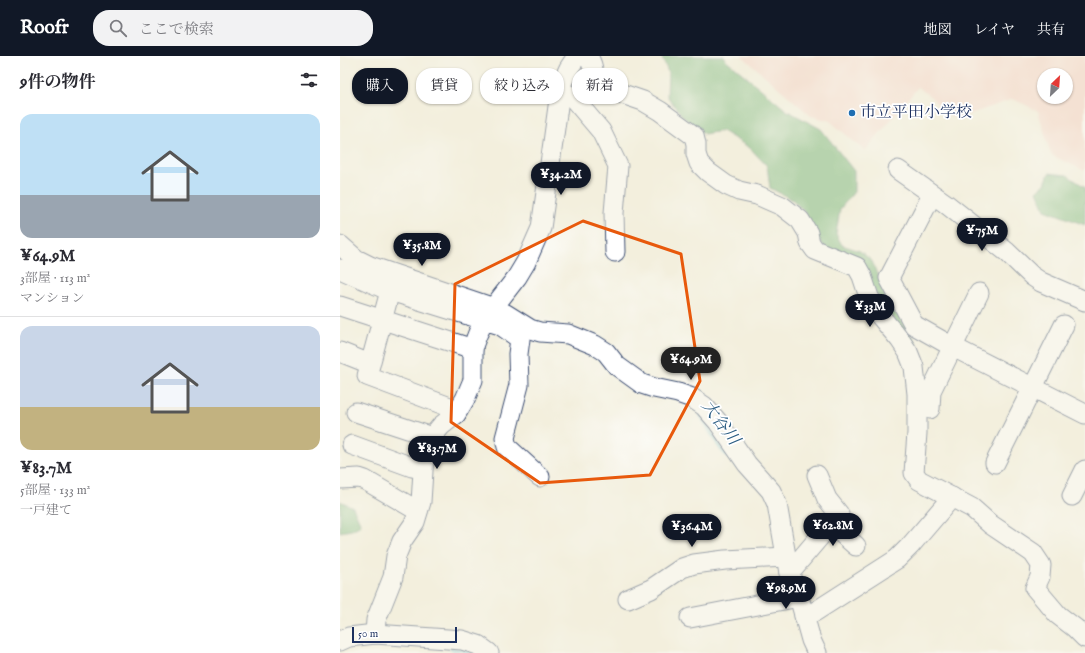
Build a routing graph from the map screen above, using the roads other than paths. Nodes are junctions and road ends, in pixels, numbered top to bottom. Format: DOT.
graph roads {
  1 [pos="577,56"];
  2 [pos="586,56"];
  3 [pos="564,79"];
  4 [pos="564,93"];
  5 [pos="558,104"];
  6 [pos="898,170"];
  7 [pos="932,195"];
  8 [pos="340,245"];
  9 [pos="615,252"];
  10 [pos="340,269"];
  11 [pos="390,291"];
  12 [pos="979,293"];
  13 [pos="1085,301"];
  14 [pos="340,306"];
  15 [pos="489,314"];
  16 [pos="383,320"];
  17 [pos="1064,325"];
  18 [pos="953,347"];
  19 [pos="473,349"];
  20 [pos="340,352"];
  21 [pos="370,364"];
  22 [pos="1034,388"];
  23 [pos="930,409"];
  24 [pos="356,412"];
  25 [pos="456,414"];
  26 [pos="1085,414"];
  27 [pos="432,437"];
  28 [pos="352,444"];
  29 [pos="996,463"];
  30 [pos="422,470"];
  31 [pos="1085,470"];
  32 [pos="817,475"];
  33 [pos="540,477"];
  34 [pos="340,479"];
  35 [pos="1072,496"];
  36 [pos="952,498"];
  37 [pos="418,511"];
  38 [pos="831,524"];
  39 [pos="856,546"];
  40 [pos="782,561"];
  41 [pos="793,598"];
  42 [pos="628,599"];
  43 [pos="804,616"];
  44 [pos="690,618"];
  45 [pos="375,634"];
  46 [pos="1085,638"];
  47 [pos="340,641"];
  48 [pos="489,653"];
  49 [pos="817,653"];
  1 -- 3 [label="street"];
  2 -- 36 [label="street"];
  4 -- 9 [label="street"];
  5 -- 15 [label="street"];
  6 -- 7 [label="street"];
  7 -- 13 [label="street"];
  7 -- 18 [label="street"];
  8 -- 15 [label="street"];
  10 -- 11 [label="street"];
  11 -- 15 [label="street"];
  11 -- 16 [label="street"];
  12 -- 18 [label="street"];
  14 -- 16 [label="street"];
  15 -- 19 [label="street"];
  15 -- 33 [label="street"];
  15 -- 40 [label="street"];
  16 -- 19 [label="street"];
  16 -- 21 [label="street"];
  17 -- 22 [label="street"];
  18 -- 22 [label="street"];
  18 -- 23 [label="street"];
  19 -- 25 [label="street"];
  20 -- 21 [label="street"];
  21 -- 25 [label="street"];
  22 -- 26 [label="street"];
  22 -- 29 [label="street"];
  24 -- 27 [label="street"];
  25 -- 27 [label="street"];
  27 -- 30 [label="street"];
  28 -- 30 [label="street"];
  30 -- 37 [label="street"];
  31 -- 35 [label="street"];
  32 -- 38 [label="street"];
  34 -- 37 [label="street"];
  36 -- 43 [label="street"];
  36 -- 46 [label="street"];
  37 -- 45 [label="street"];
  38 -- 39 [label="street"];
  38 -- 40 [label="street"];
  40 -- 41 [label="street"];
  40 -- 42 [label="street"];
  41 -- 43 [label="street"];
  41 -- 44 [label="street"];
  43 -- 49 [label="street"];
  45 -- 47 [label="street"];
  45 -- 48 [label="street"];
}
